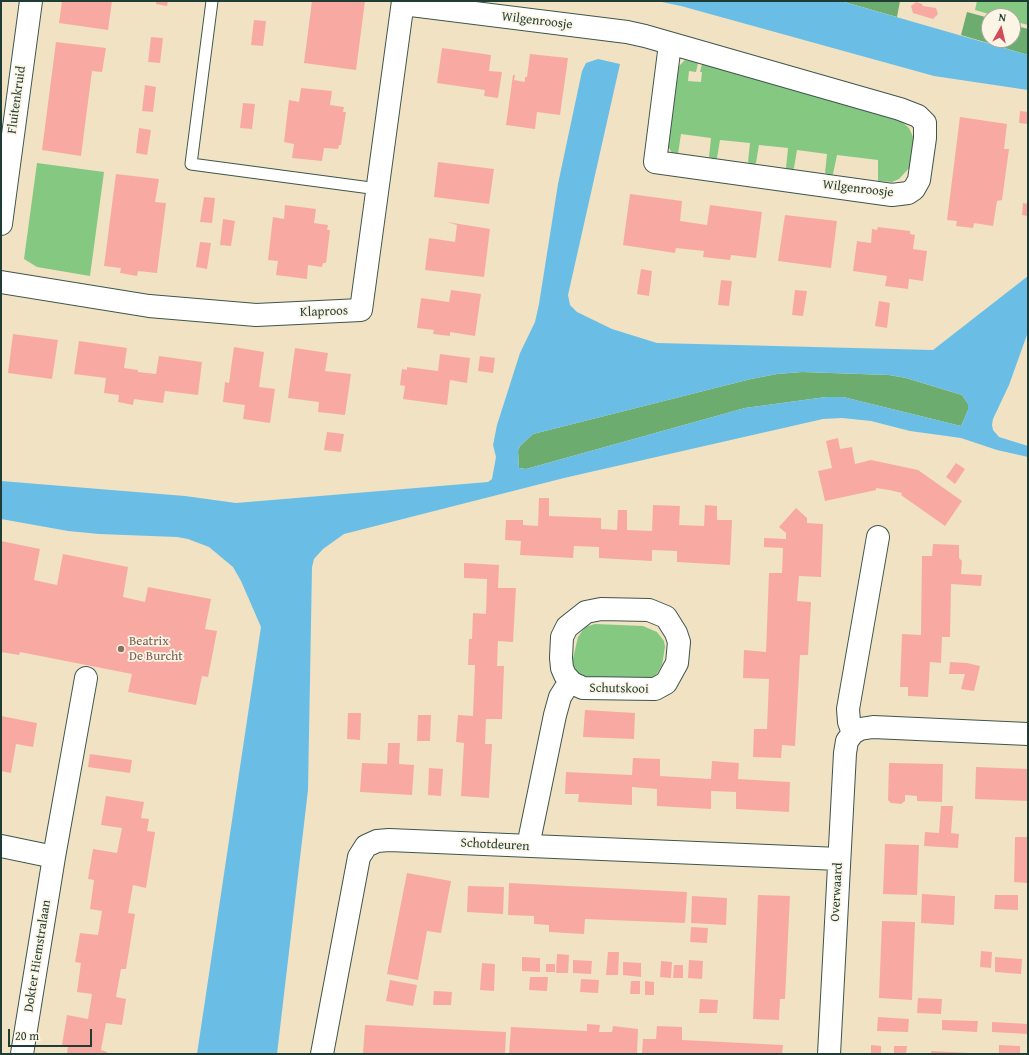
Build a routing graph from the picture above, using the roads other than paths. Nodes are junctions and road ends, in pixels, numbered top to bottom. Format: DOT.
graph roads {
  1 [pos="31,1"];
  2 [pos="212,1"];
  3 [pos="403,2"];
  4 [pos="670,44"];
  5 [pos="378,189"];
  6 [pos="1,224"];
  7 [pos="1,282"];
  8 [pos="878,537"];
  9 [pos="86,678"];
  10 [pos="572,683"];
  11 [pos="853,733"];
  12 [pos="1028,734"];
  13 [pos="1,846"];
  14 [pos="528,846"];
  15 [pos="54,857"];
  16 [pos="839,859"];
  17 [pos="22,1054"];
  18 [pos="322,1054"];
  19 [pos="829,1054"];
  1 -- 6 [label="street, Fluitenkruid"];
  2 -- 5 [label="lane"];
  3 -- 4 [label="street, Wilgenroosje"];
  3 -- 5 [label="street, Klaproos"];
  4 -- 4 [label="street, Wilgenroosje"];
  5 -- 7 [label="street, Klaproos"];
  8 -- 11 [label="street"];
  9 -- 15 [label="street, Dokter Hiemstralaan"];
  10 -- 10 [label="street, Schutskooi"];
  10 -- 14 [label="street, Schutskooi"];
  11 -- 12 [label="street"];
  11 -- 16 [label="street, Overwaard"];
  13 -- 15 [label="street"];
  14 -- 16 [label="street, Schotdeuren"];
  14 -- 18 [label="street, Schotdeuren"];
  15 -- 17 [label="street, Dokter Hiemstralaan"];
  16 -- 19 [label="street, Overwaard"];
}
